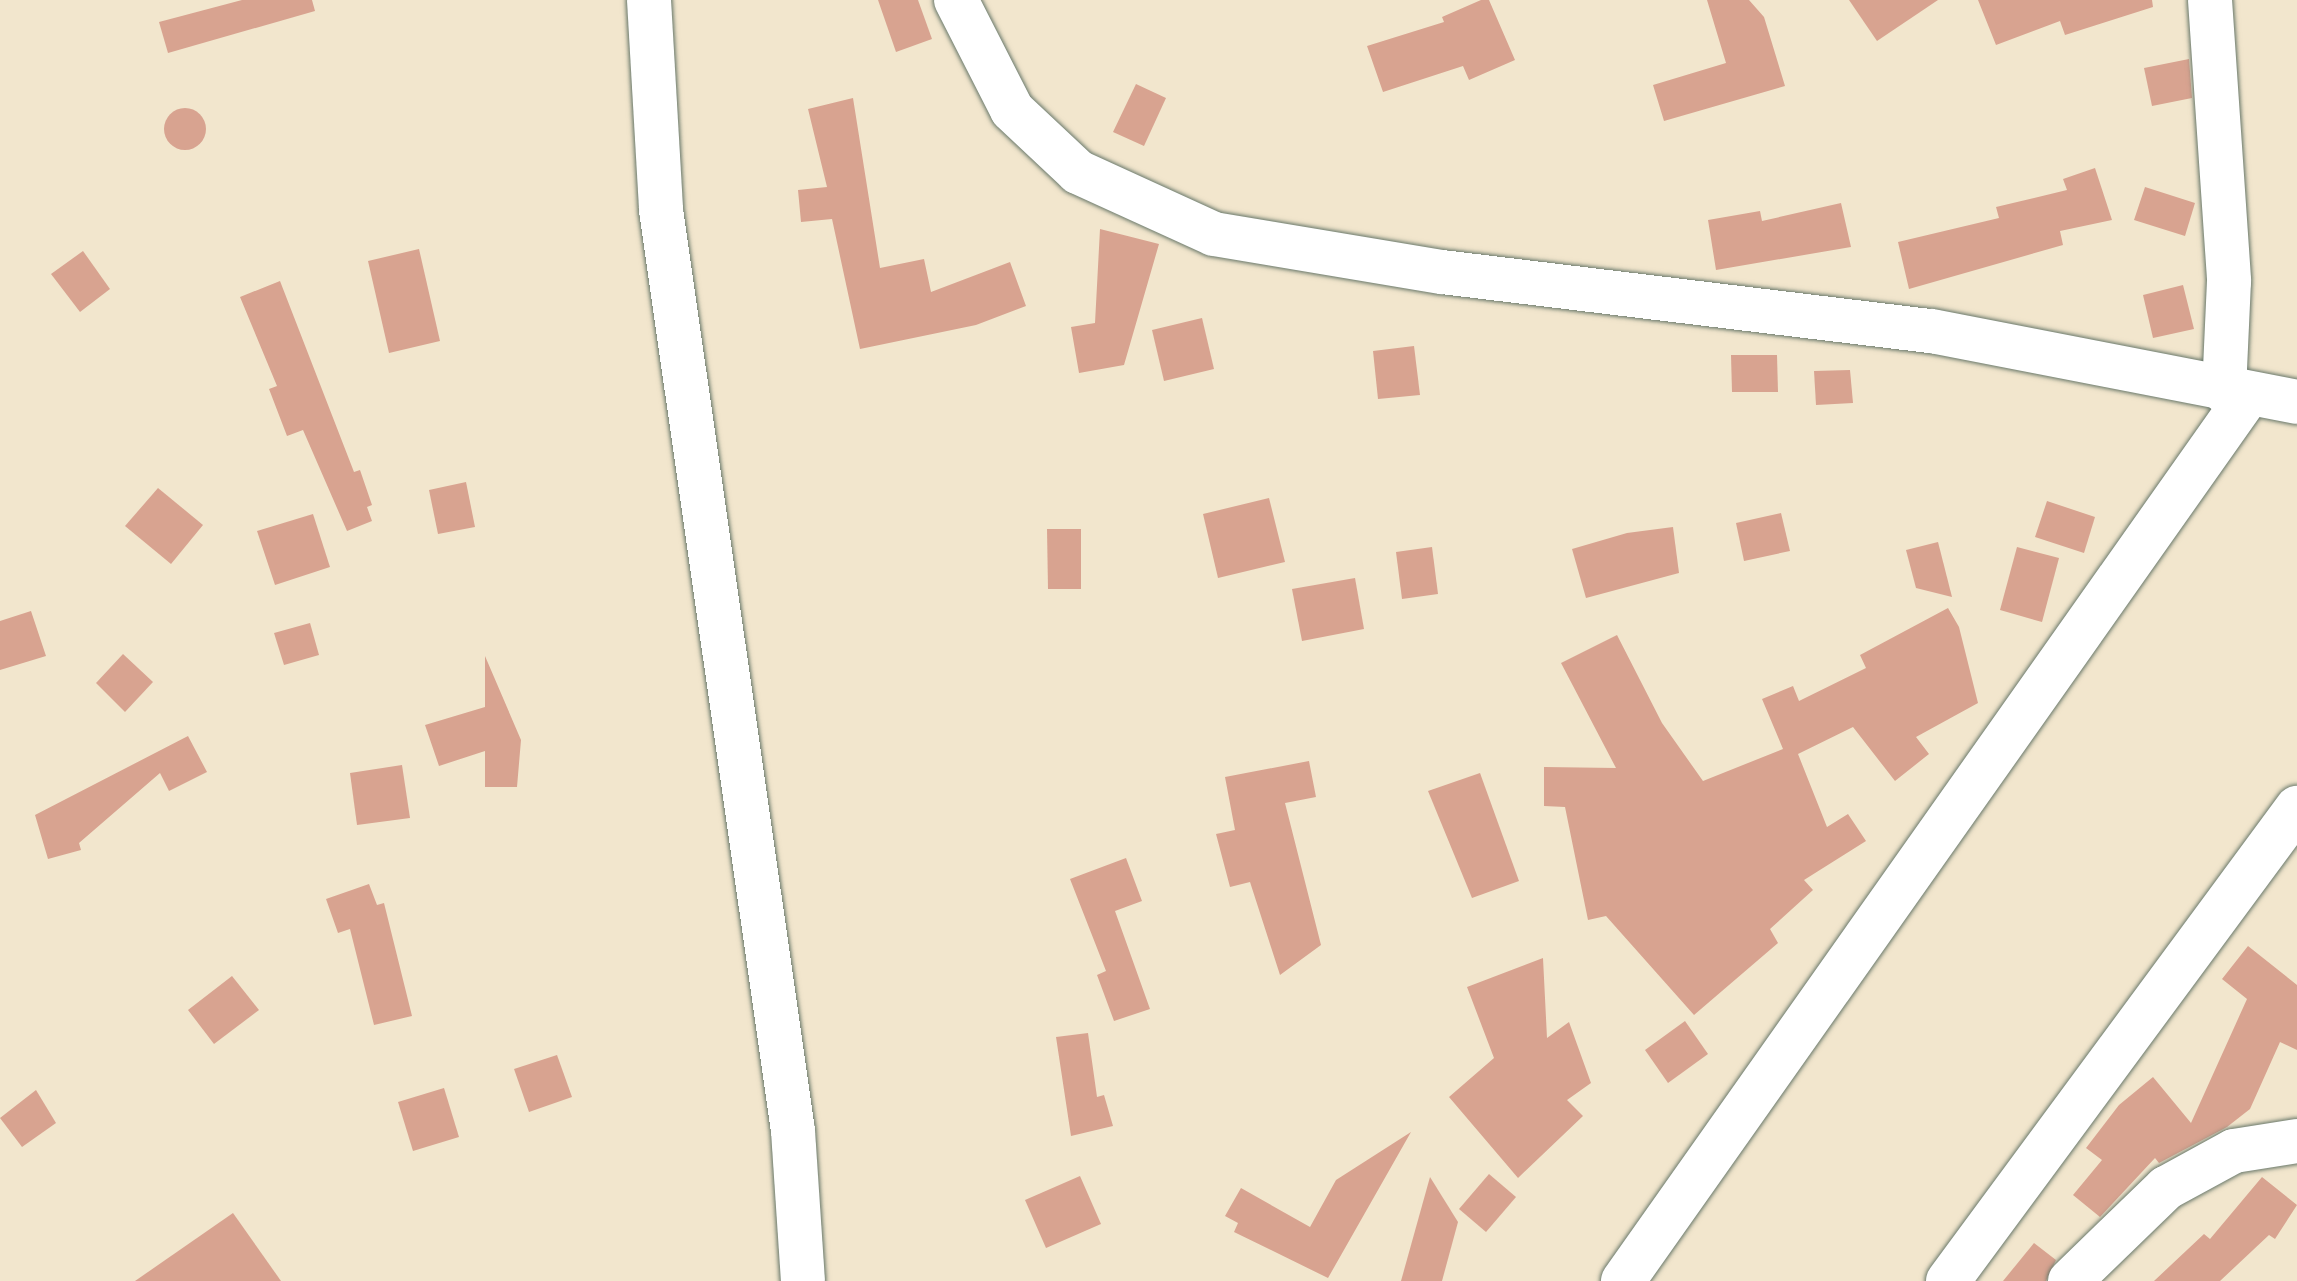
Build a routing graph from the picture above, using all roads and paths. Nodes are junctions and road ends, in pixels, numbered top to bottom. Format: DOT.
graph roads {
  1 [pos="649,0"];
  2 [pos="956,0"];
  3 [pos="2210,0"];
  4 [pos="2237,393"];
  5 [pos="2297,402"];
  6 [pos="2297,808"];
  7 [pos="2297,1141"];
  8 [pos="803,1281"];
  9 [pos="1623,1281"];
  10 [pos="1948,1281"];
  11 [pos="2070,1281"];
  1 -- 8 [label="street"];
  2 -- 4 [label="street"];
  3 -- 4 [label="street"];
  4 -- 5 [label="street"];
  4 -- 9 [label="street"];
  6 -- 10 [label="street"];
  7 -- 11 [label="street"];
}
